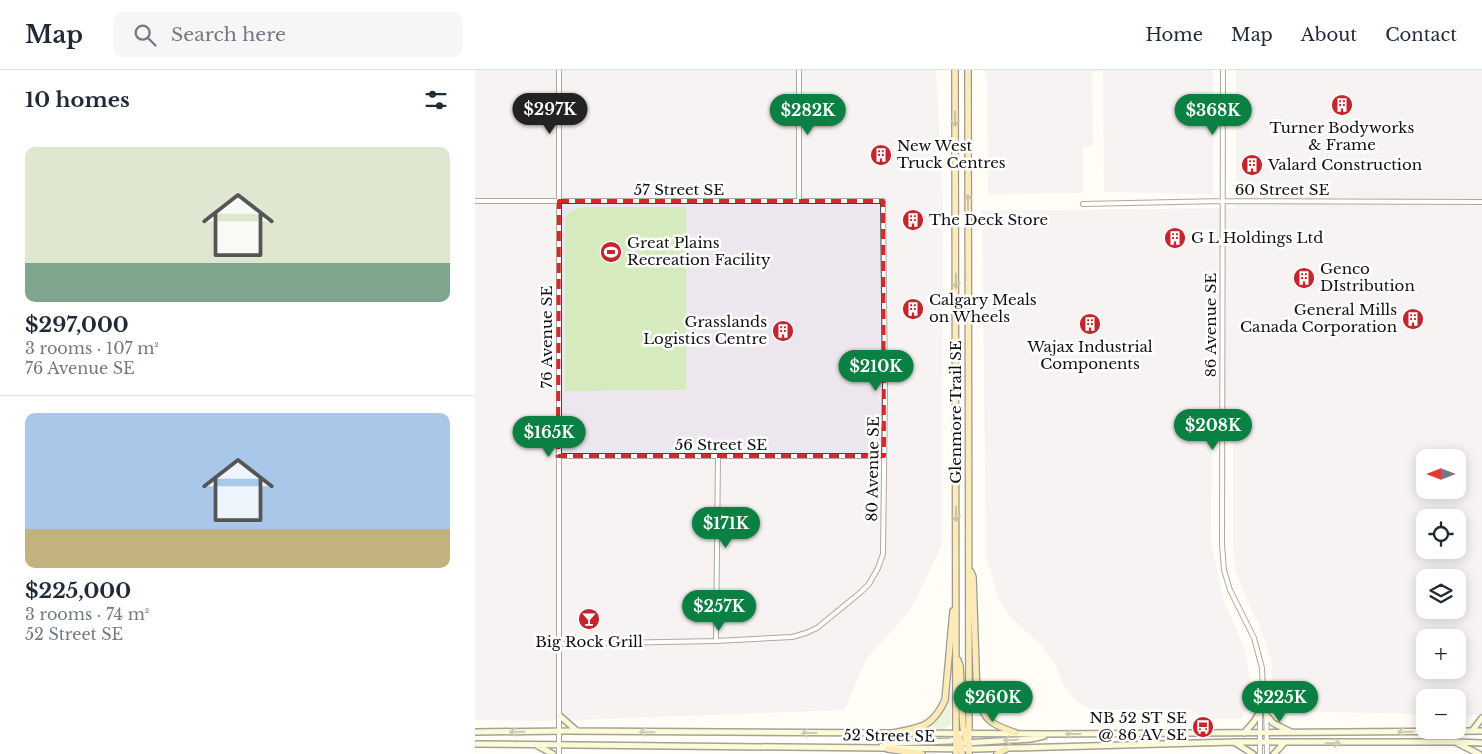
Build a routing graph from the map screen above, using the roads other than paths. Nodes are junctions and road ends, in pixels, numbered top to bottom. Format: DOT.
graph roads {
  1 [pos="559,70"];
  2 [pos="799,70"];
  3 [pos="955,70"];
  4 [pos="968,70"];
  5 [pos="1223,70"];
  6 [pos="559,200"];
  7 [pos="475,201"];
  8 [pos="799,201"];
  9 [pos="883,201"];
  10 [pos="1222,201"];
  11 [pos="1482,202"];
  12 [pos="1083,204"];
  13 [pos="558,456"];
  14 [pos="884,456"];
  15 [pos="718,457"];
  16 [pos="969,565"];
  17 [pos="956,597"];
  18 [pos="716,641"];
  19 [pos="559,644"];
  20 [pos="1263,692"];
  21 [pos="1260,712"];
  22 [pos="559,716"];
  23 [pos="1267,716"];
  24 [pos="1482,718"];
  25 [pos="559,731"];
  26 [pos="577,731"];
  27 [pos="1471,731"];
  28 [pos="1482,731"];
  29 [pos="475,732"];
  30 [pos="893,733"];
  31 [pos="1016,733"];
  32 [pos="1244,733"];
  33 [pos="1260,733"];
  34 [pos="1267,733"];
  35 [pos="1294,733"];
  36 [pos="1051,734"];
  37 [pos="1234,742"];
  38 [pos="1260,742"];
  39 [pos="1267,742"];
  40 [pos="1455,742"];
  41 [pos="1284,743"];
  42 [pos="1482,743"];
  43 [pos="475,744"];
  44 [pos="534,744"];
  45 [pos="559,744"];
  46 [pos="963,744"];
  47 [pos="874,748"];
  48 [pos="888,748"];
  49 [pos="1006,749"];
  50 [pos="553,754"];
  51 [pos="559,754"];
  52 [pos="922,754"];
  53 [pos="997,754"];
  54 [pos="1253,754"];
  55 [pos="1260,754"];
  56 [pos="1267,754"];
  57 [pos="1274,754"];
  58 [pos="1479,754"];
  1 -- 6 [label="street, 76 Avenue SE"];
  2 -- 8 [label="street"];
  3 -- 17 [label="main road, Glenmore Trail SE, one-way"];
  16 -- 4 [label="main road, Glenmore Trail SE, one-way"];
  5 -- 10 [label="street, 86 Avenue SE"];
  6 -- 7 [label="street, 57 Street SE"];
  6 -- 8 [label="street, 57 Street SE"];
  6 -- 13 [label="street, 76 Avenue SE"];
  8 -- 9 [label="street, 57 Street SE"];
  9 -- 14 [label="street, 80 Avenue SE"];
  10 -- 11 [label="street, 60 Street SE"];
  10 -- 12 [label="street, 60 Street SE"];
  10 -- 20 [label="street, 86 Avenue SE"];
  13 -- 15 [label="street, 56 Street SE"];
  13 -- 19 [label="street, 76 Avenue SE"];
  14 -- 15 [label="street, 56 Street SE"];
  14 -- 18 [label="street, 80 Avenue SE"];
  15 -- 18 [label="street"];
  16 -- 31 [label="main road"];
  16 -- 46 [label="main road, Glenmore Trail SE"];
  17 -- 30 [label="main road"];
  17 -- 46 [label="main road, Glenmore Trail SE"];
  18 -- 19 [label="street"];
  19 -- 22 [label="street, 76 Avenue SE"];
  20 -- 21 [label="street, 86 Avenue SE"];
  20 -- 23 [label="street, 86 Avenue SE"];
  21 -- 32 [label="main road"];
  21 -- 33 [label="street, 86 Avenue SE"];
  22 -- 25 [label="street, 76 Avenue SE"];
  22 -- 26 [label="main road"];
  23 -- 34 [label="street, 86 Avenue SE"];
  23 -- 35 [label="main road"];
  24 -- 27 [label="main road"];
  25 -- 26 [label="main road, 52 Street SE"];
  25 -- 29 [label="main road, 52 Street SE, one-way"];
  25 -- 45 [label="street, 76 Avenue SE"];
  30 -- 26 [label="main road, 52 Street SE, one-way"];
  27 -- 28 [label="main road, 52 Street SE"];
  27 -- 35 [label="main road, 52 Street SE, one-way"];
  30 -- 46 [label="main road, 52 Street SE"];
  31 -- 36 [label="main road, 52 Street SE"];
  31 -- 46 [label="main road, 52 Street SE"];
  32 -- 33 [label="main road, 52 Street SE"];
  32 -- 36 [label="main road, 52 Street SE, one-way"];
  33 -- 34 [label="main road, 52 Street SE"];
  33 -- 38 [label="street, 86 Avenue SE"];
  34 -- 35 [label="main road, 52 Street SE"];
  34 -- 39 [label="street, 86 Avenue SE"];
  36 -- 46 [label="main road, one-way"];
  37 -- 38 [label="main road, 52 Street SE"];
  37 -- 49 [label="main road, 52 Street SE"];
  37 -- 54 [label="main road"];
  38 -- 39 [label="main road, 52 Street SE"];
  38 -- 55 [label="street, 86 Avenue SE"];
  39 -- 41 [label="main road, 52 Street SE"];
  39 -- 56 [label="street, 86 Avenue SE"];
  41 -- 40 [label="main road, 52 Street SE, one-way"];
  40 -- 42 [label="main road, 52 Street SE"];
  40 -- 58 [label="main road"];
  41 -- 57 [label="main road"];
  43 -- 44 [label="main road, 52 Street SE"];
  44 -- 45 [label="main road, 52 Street SE"];
  44 -- 50 [label="main road"];
  45 -- 47 [label="main road, 52 Street SE"];
  45 -- 51 [label="street, 76 Avenue SE"];
  46 -- 47 [label="main road"];
  46 -- 48 [label="main road, 52 Street SE"];
  46 -- 49 [label="main road, 52 Street SE"];
  47 -- 48 [label="main road, 52 Street SE"];
  48 -- 52 [label="main road"];
  49 -- 53 [label="main road"];
}
